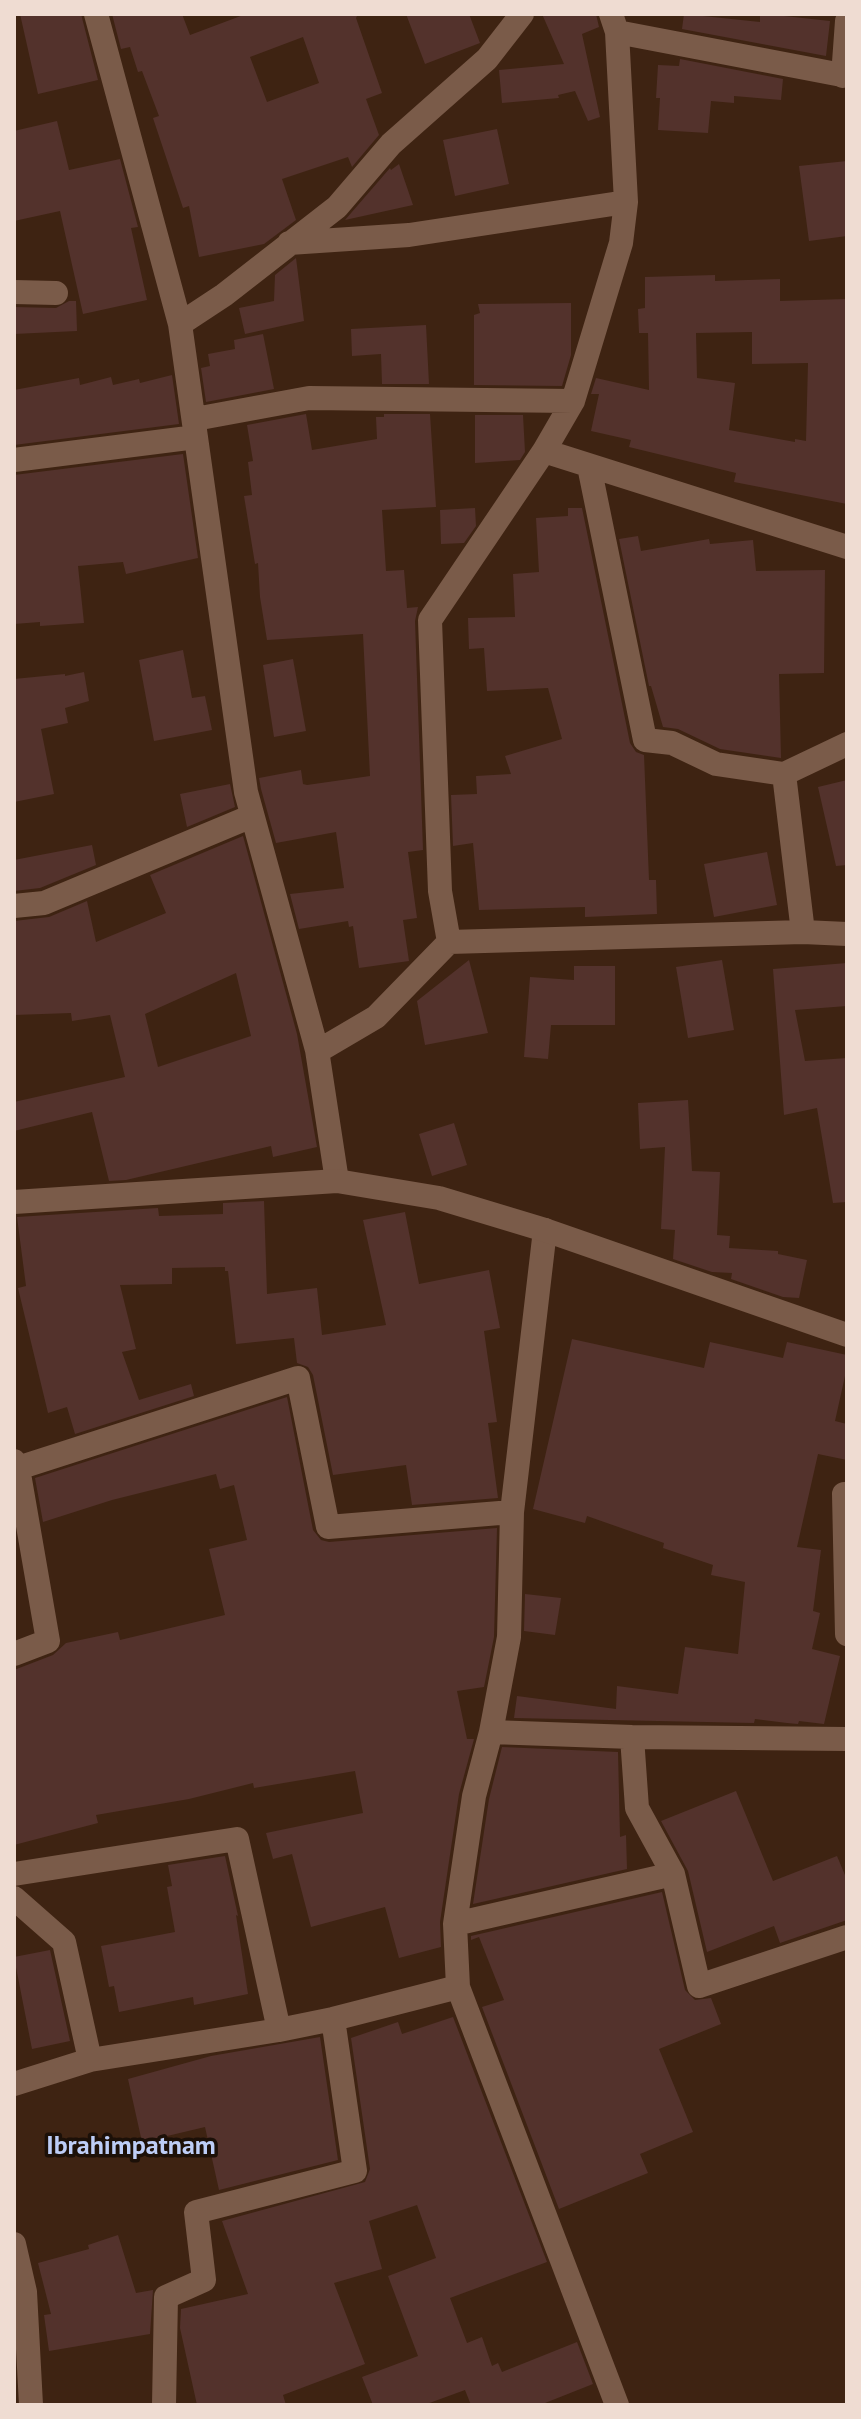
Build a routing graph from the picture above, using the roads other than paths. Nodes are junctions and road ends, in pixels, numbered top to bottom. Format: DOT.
graph roads {
  1 [pos="96,14"];
  2 [pos="522,14"];
  3 [pos="847,21"];
  4 [pos="614,23"];
  5 [pos="845,76"];
  6 [pos="626,202"];
  7 [pos="289,243"];
  8 [pos="14,292"];
  9 [pos="56,293"];
  10 [pos="180,324"];
  11 [pos="573,401"];
  12 [pos="196,428"];
  13 [pos="544,451"];
  14 [pos="14,460"];
  15 [pos="589,466"];
  16 [pos="847,547"];
  17 [pos="847,744"];
  18 [pos="784,774"];
  19 [pos="252,816"];
  20 [pos="14,906"];
  21 [pos="803,932"];
  22 [pos="847,934"];
  23 [pos="449,942"];
  24 [pos="317,1050"];
  25 [pos="337,1181"];
  26 [pos="14,1202"];
  27 [pos="545,1230"];
  28 [pos="847,1335"];
  29 [pos="16,1464"];
  30 [pos="847,1494"];
  31 [pos="512,1512"];
  32 [pos="847,1634"];
  33 [pos="14,1654"];
  34 [pos="491,1732"];
  35 [pos="632,1737"];
  36 [pos="847,1739"];
  37 [pos="14,1874"];
  38 [pos="673,1874"];
  39 [pos="14,1898"];
  40 [pos="455,1924"];
  41 [pos="847,1937"];
  42 [pos="458,1987"];
  43 [pos="333,2019"];
  44 [pos="279,2030"];
  45 [pos="90,2060"];
  46 [pos="14,2084"];
  47 [pos="14,2244"];
  48 [pos="19,2293"];
  49 [pos="31,2405"];
  50 [pos="164,2405"];
  51 [pos="617,2405"];
  1 -- 10 [label="street"];
  2 -- 7 [label="street"];
  3 -- 5 [label="street"];
  4 -- 5 [label="street"];
  4 -- 6 [label="street"];
  6 -- 7 [label="street"];
  6 -- 11 [label="street"];
  7 -- 10 [label="street"];
  8 -- 9 [label="street"];
  10 -- 12 [label="street"];
  11 -- 12 [label="street"];
  11 -- 13 [label="street"];
  12 -- 14 [label="street"];
  12 -- 19 [label="street"];
  13 -- 15 [label="street"];
  13 -- 23 [label="street"];
  15 -- 16 [label="street"];
  15 -- 18 [label="street"];
  17 -- 18 [label="street"];
  18 -- 21 [label="street"];
  19 -- 20 [label="street"];
  19 -- 24 [label="street"];
  21 -- 22 [label="street"];
  21 -- 23 [label="street"];
  23 -- 24 [label="street"];
  24 -- 25 [label="street"];
  25 -- 26 [label="street"];
  25 -- 27 [label="street"];
  27 -- 28 [label="street"];
  27 -- 31 [label="street"];
  29 -- 31 [label="street"];
  29 -- 33 [label="street"];
  30 -- 32 [label="street"];
  31 -- 34 [label="street"];
  34 -- 35 [label="street"];
  34 -- 40 [label="street"];
  35 -- 36 [label="street"];
  35 -- 38 [label="street"];
  37 -- 44 [label="street"];
  38 -- 40 [label="street"];
  38 -- 41 [label="street"];
  39 -- 45 [label="street"];
  40 -- 42 [label="street"];
  42 -- 43 [label="street"];
  42 -- 51 [label="street"];
  43 -- 44 [label="street"];
  43 -- 50 [label="street"];
  44 -- 45 [label="street"];
  45 -- 46 [label="street"];
  47 -- 48 [label="street"];
  48 -- 49 [label="street"];
}
